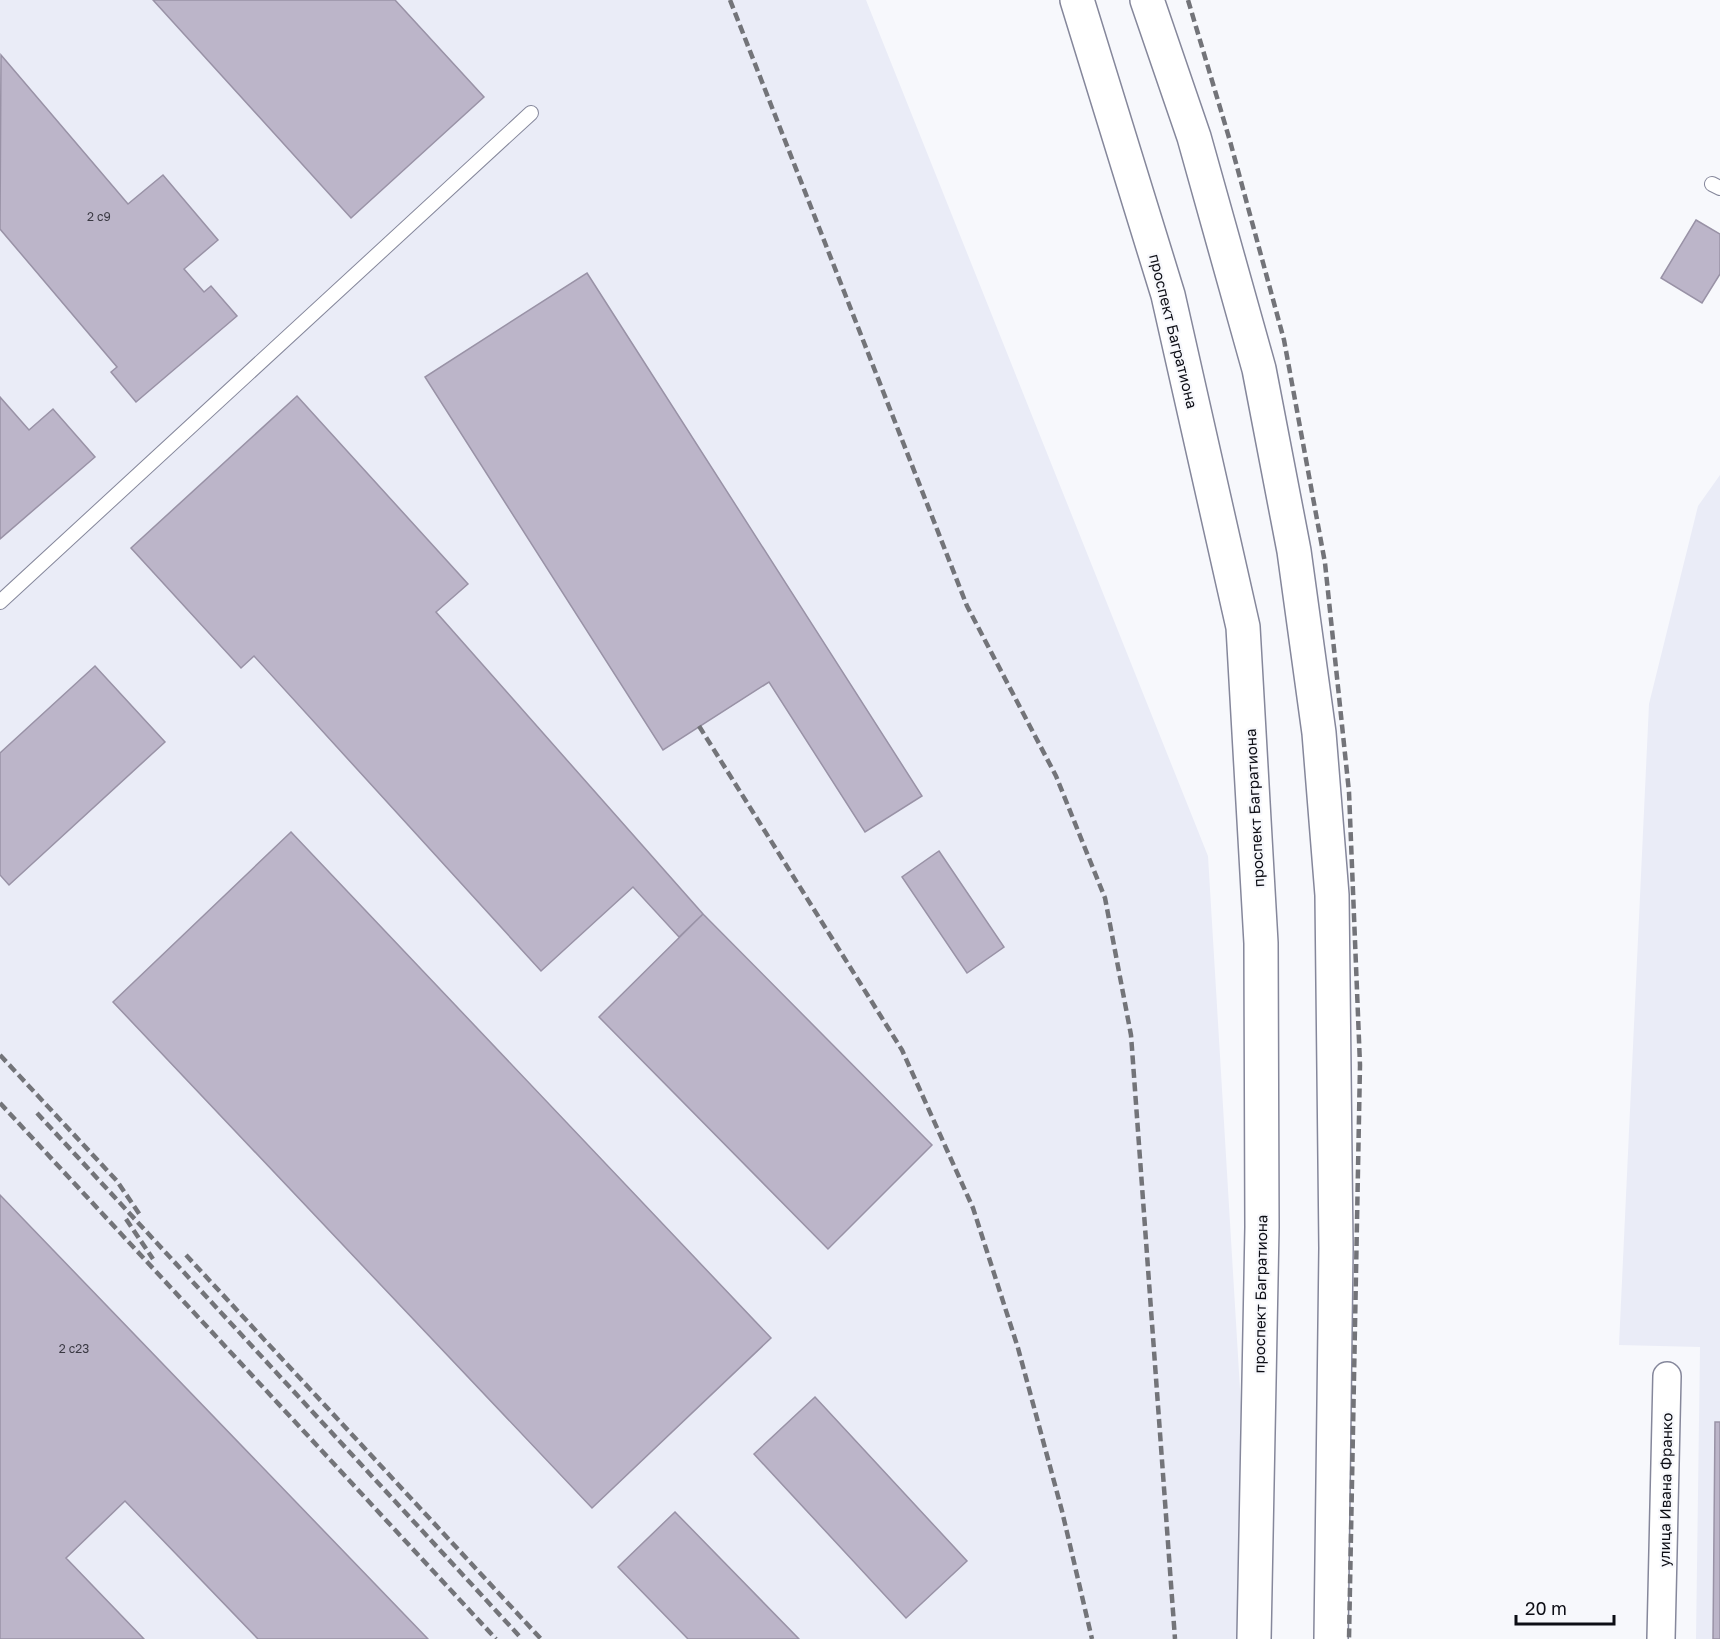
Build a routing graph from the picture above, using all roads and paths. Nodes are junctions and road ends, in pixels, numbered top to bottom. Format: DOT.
graph roads {
  1 [pos="1077,0"];
  2 [pos="1147,0"];
  3 [pos="531,113"];
  4 [pos="0,602"];
  5 [pos="1667,1376"];
  6 [pos="1254,1639"];
  7 [pos="1331,1639"];
  8 [pos="1661,1639"];
  1 -- 6 [label="main road, проспект Багратиона"];
  2 -- 7 [label="main road"];
  3 -- 4 [label="lane"];
  5 -- 8 [label="street, улица Ивана Франко"];
}
